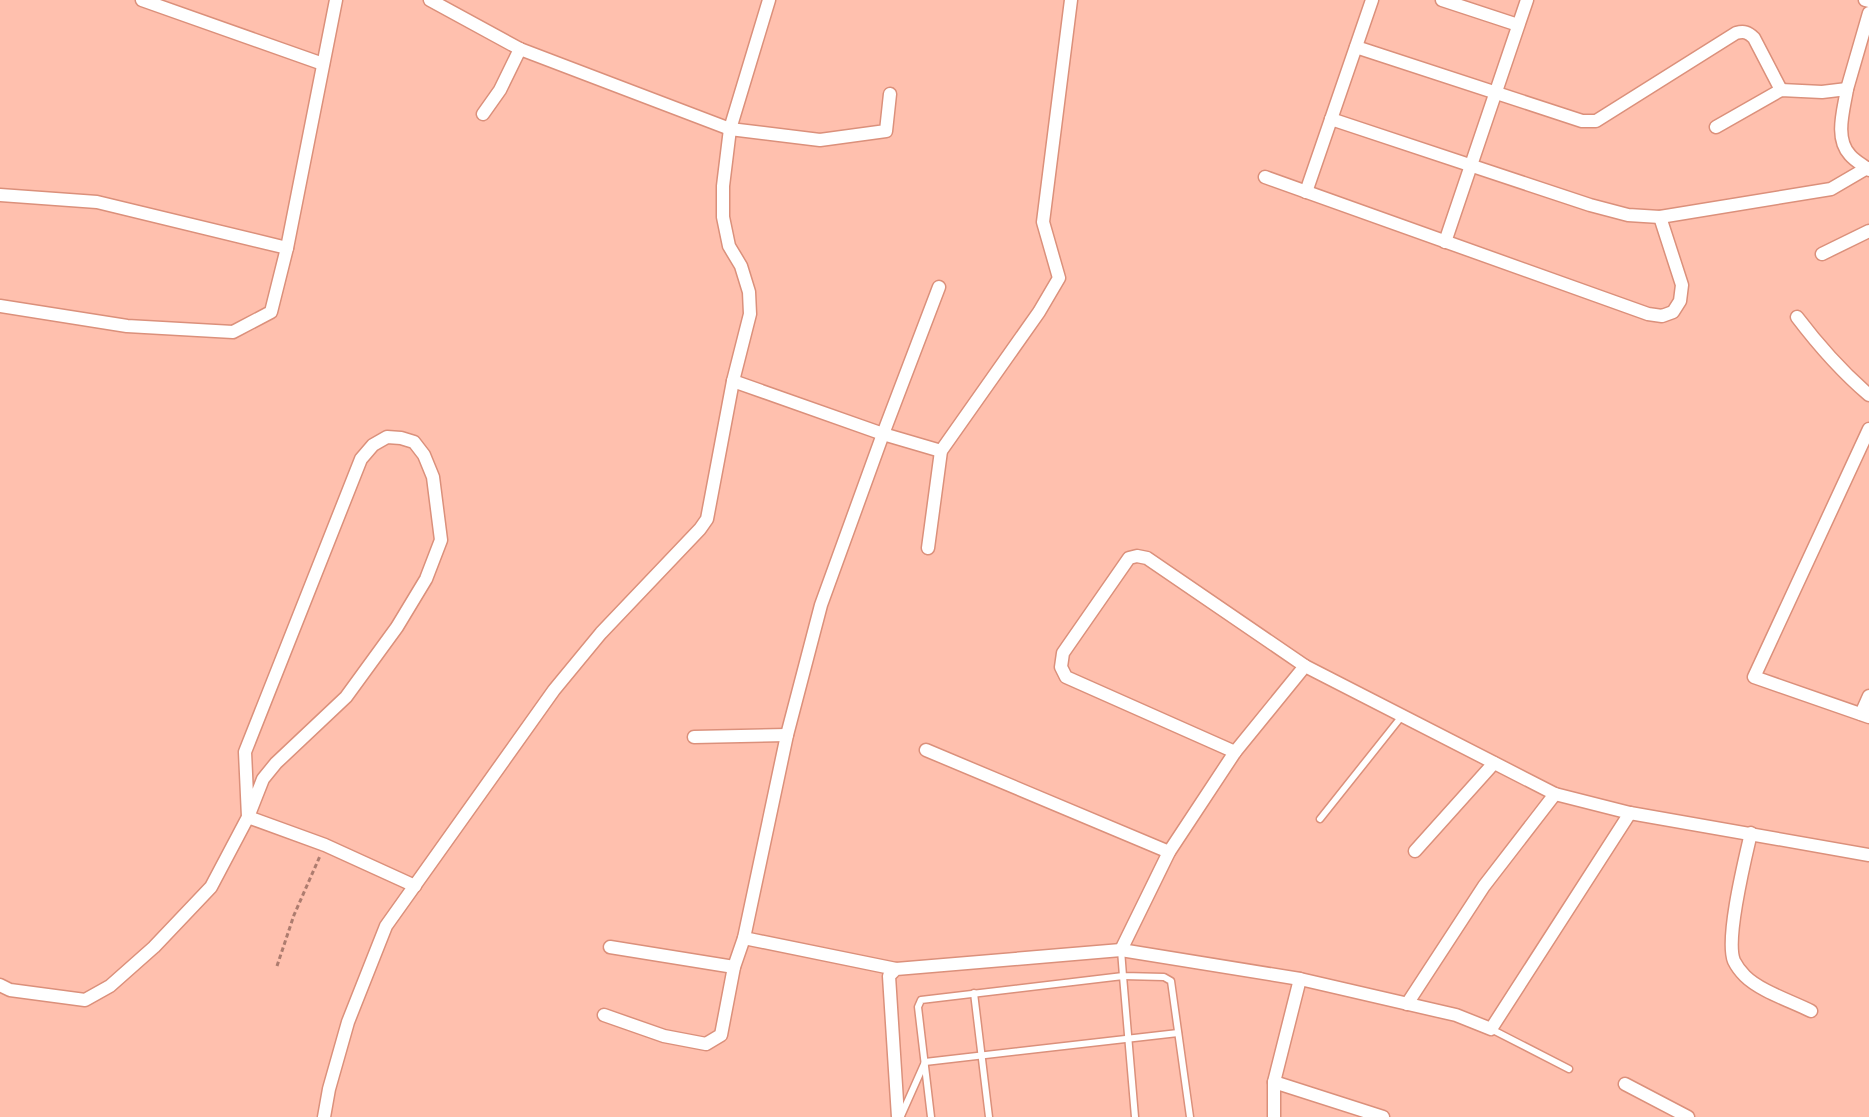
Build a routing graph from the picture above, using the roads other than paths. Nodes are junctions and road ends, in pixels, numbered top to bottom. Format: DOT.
graph roads {
  1 [pos="142,0"];
  2 [pos="336,0"];
  3 [pos="430,0"];
  4 [pos="769,0"];
  5 [pos="1071,0"];
  6 [pos="1372,0"];
  7 [pos="1442,0"];
  8 [pos="1527,0"];
  9 [pos="1865,0"];
  10 [pos="1869,1"];
  11 [pos="1869,13"];
  12 [pos="1518,25"];
  13 [pos="1356,47"];
  14 [pos="520,49"];
  15 [pos="322,64"];
  16 [pos="1847,89"];
  17 [pos="1780,90"];
  18 [pos="1497,93"];
  19 [pos="890,94"];
  20 [pos="483,114"];
  21 [pos="1331,119"];
  22 [pos="1716,127"];
  23 [pos="730,129"];
  24 [pos="1470,166"];
  25 [pos="1868,169"];
  26 [pos="1265,177"];
  27 [pos="1306,192"];
  28 [pos="0,195"];
  29 [pos="1660,217"];
  30 [pos="1869,231"];
  31 [pos="1445,242"];
  32 [pos="287,248"];
  33 [pos="1822,254"];
  34 [pos="939,287"];
  35 [pos="0,306"];
  36 [pos="1797,317"];
  37 [pos="733,381"];
  38 [pos="1869,395"];
  39 [pos="1869,429"];
  40 [pos="883,434"];
  41 [pos="940,451"];
  42 [pos="928,548"];
  43 [pos="1305,666"];
  44 [pos="1869,696"];
  45 [pos="1403,716"];
  46 [pos="1865,716"];
  47 [pos="787,735"];
  48 [pos="694,737"];
  49 [pos="926,750"];
  50 [pos="1235,752"];
  51 [pos="1494,763"];
  52 [pos="1555,794"];
  53 [pos="1630,813"];
  54 [pos="248,817"];
  55 [pos="1320,819"];
  56 [pos="1751,833"];
  57 [pos="1415,851"];
  58 [pos="1169,852"];
  59 [pos="1869,855"];
  60 [pos="415,886"];
  61 [pos="744,938"];
  62 [pos="610,947"];
  63 [pos="1120,950"];
  64 [pos="734,967"];
  65 [pos="896,969"];
  66 [pos="1123,976"];
  67 [pos="1300,979"];
  68 [pos="0,985"];
  69 [pos="974,993"];
  70 [pos="1407,1004"];
  71 [pos="1811,1011"];
  72 [pos="604,1015"];
  73 [pos="1491,1029"];
  74 [pos="1178,1033"];
  75 [pos="1128,1039"];
  76 [pos="982,1056"];
  77 [pos="925,1062"];
  78 [pos="1569,1068"];
  79 [pos="1274,1082"];
  80 [pos="1625,1084"];
  81 [pos="324,1117"];
  82 [pos="900,1117"];
  83 [pos="931,1117"];
  84 [pos="989,1117"];
  85 [pos="1135,1117"];
  86 [pos="1190,1117"];
  87 [pos="1274,1117"];
  88 [pos="1383,1117"];
  89 [pos="1688,1117"];
  1 -- 15 [label="street"];
  2 -- 15 [label="street"];
  3 -- 14 [label="street"];
  4 -- 23 [label="street"];
  5 -- 41 [label="street"];
  6 -- 13 [label="street"];
  7 -- 12 [label="street"];
  8 -- 12 [label="street"];
  9 -- 10 [label="street"];
  11 -- 16 [label="street"];
  12 -- 18 [label="street"];
  13 -- 18 [label="street"];
  13 -- 21 [label="street"];
  14 -- 20 [label="street"];
  14 -- 23 [label="street"];
  15 -- 32 [label="street"];
  16 -- 17 [label="street"];
  16 -- 25 [label="street"];
  17 -- 18 [label="street"];
  17 -- 22 [label="street"];
  18 -- 24 [label="street"];
  19 -- 23 [label="street"];
  21 -- 24 [label="street"];
  21 -- 27 [label="street"];
  23 -- 37 [label="street"];
  24 -- 29 [label="street"];
  24 -- 31 [label="street"];
  25 -- 29 [label="street"];
  26 -- 27 [label="street"];
  27 -- 31 [label="street"];
  28 -- 32 [label="street"];
  29 -- 31 [label="street"];
  30 -- 33 [label="street"];
  32 -- 35 [label="street"];
  34 -- 40 [label="street"];
  36 -- 38 [label="street"];
  37 -- 40 [label="street"];
  37 -- 60 [label="street"];
  39 -- 46 [label="street"];
  40 -- 41 [label="street"];
  40 -- 47 [label="street"];
  41 -- 42 [label="street"];
  43 -- 45 [label="street"];
  43 -- 50 [label="street"];
  43 -- 50 [label="street"];
  44 -- 46 [label="street"];
  45 -- 51 [label="street"];
  45 -- 55 [label="lane"];
  47 -- 48 [label="street"];
  47 -- 61 [label="street"];
  49 -- 58 [label="street"];
  50 -- 58 [label="street"];
  51 -- 52 [label="street"];
  51 -- 57 [label="street"];
  52 -- 53 [label="street"];
  52 -- 70 [label="street"];
  53 -- 56 [label="street"];
  53 -- 73 [label="street"];
  54 -- 54 [label="street"];
  54 -- 60 [label="street"];
  54 -- 68 [label="street"];
  56 -- 59 [label="street"];
  56 -- 71 [label="street"];
  58 -- 63 [label="street"];
  60 -- 81 [label="street"];
  61 -- 64 [label="street"];
  61 -- 65 [label="street"];
  62 -- 64 [label="street"];
  63 -- 65 [label="street"];
  63 -- 66 [label="lane"];
  63 -- 67 [label="street"];
  64 -- 72 [label="street"];
  65 -- 82 [label="street"];
  66 -- 69 [label="lane"];
  66 -- 74 [label="lane"];
  66 -- 75 [label="lane"];
  67 -- 70 [label="street"];
  67 -- 79 [label="street"];
  69 -- 76 [label="lane"];
  69 -- 77 [label="lane"];
  70 -- 73 [label="street"];
  73 -- 78 [label="lane"];
  74 -- 75 [label="lane"];
  74 -- 86 [label="lane"];
  75 -- 76 [label="lane"];
  75 -- 85 [label="lane"];
  76 -- 77 [label="lane"];
  76 -- 84 [label="lane"];
  77 -- 82 [label="lane"];
  77 -- 83 [label="lane"];
  79 -- 87 [label="street"];
  79 -- 88 [label="street"];
  80 -- 89 [label="street"];
}
